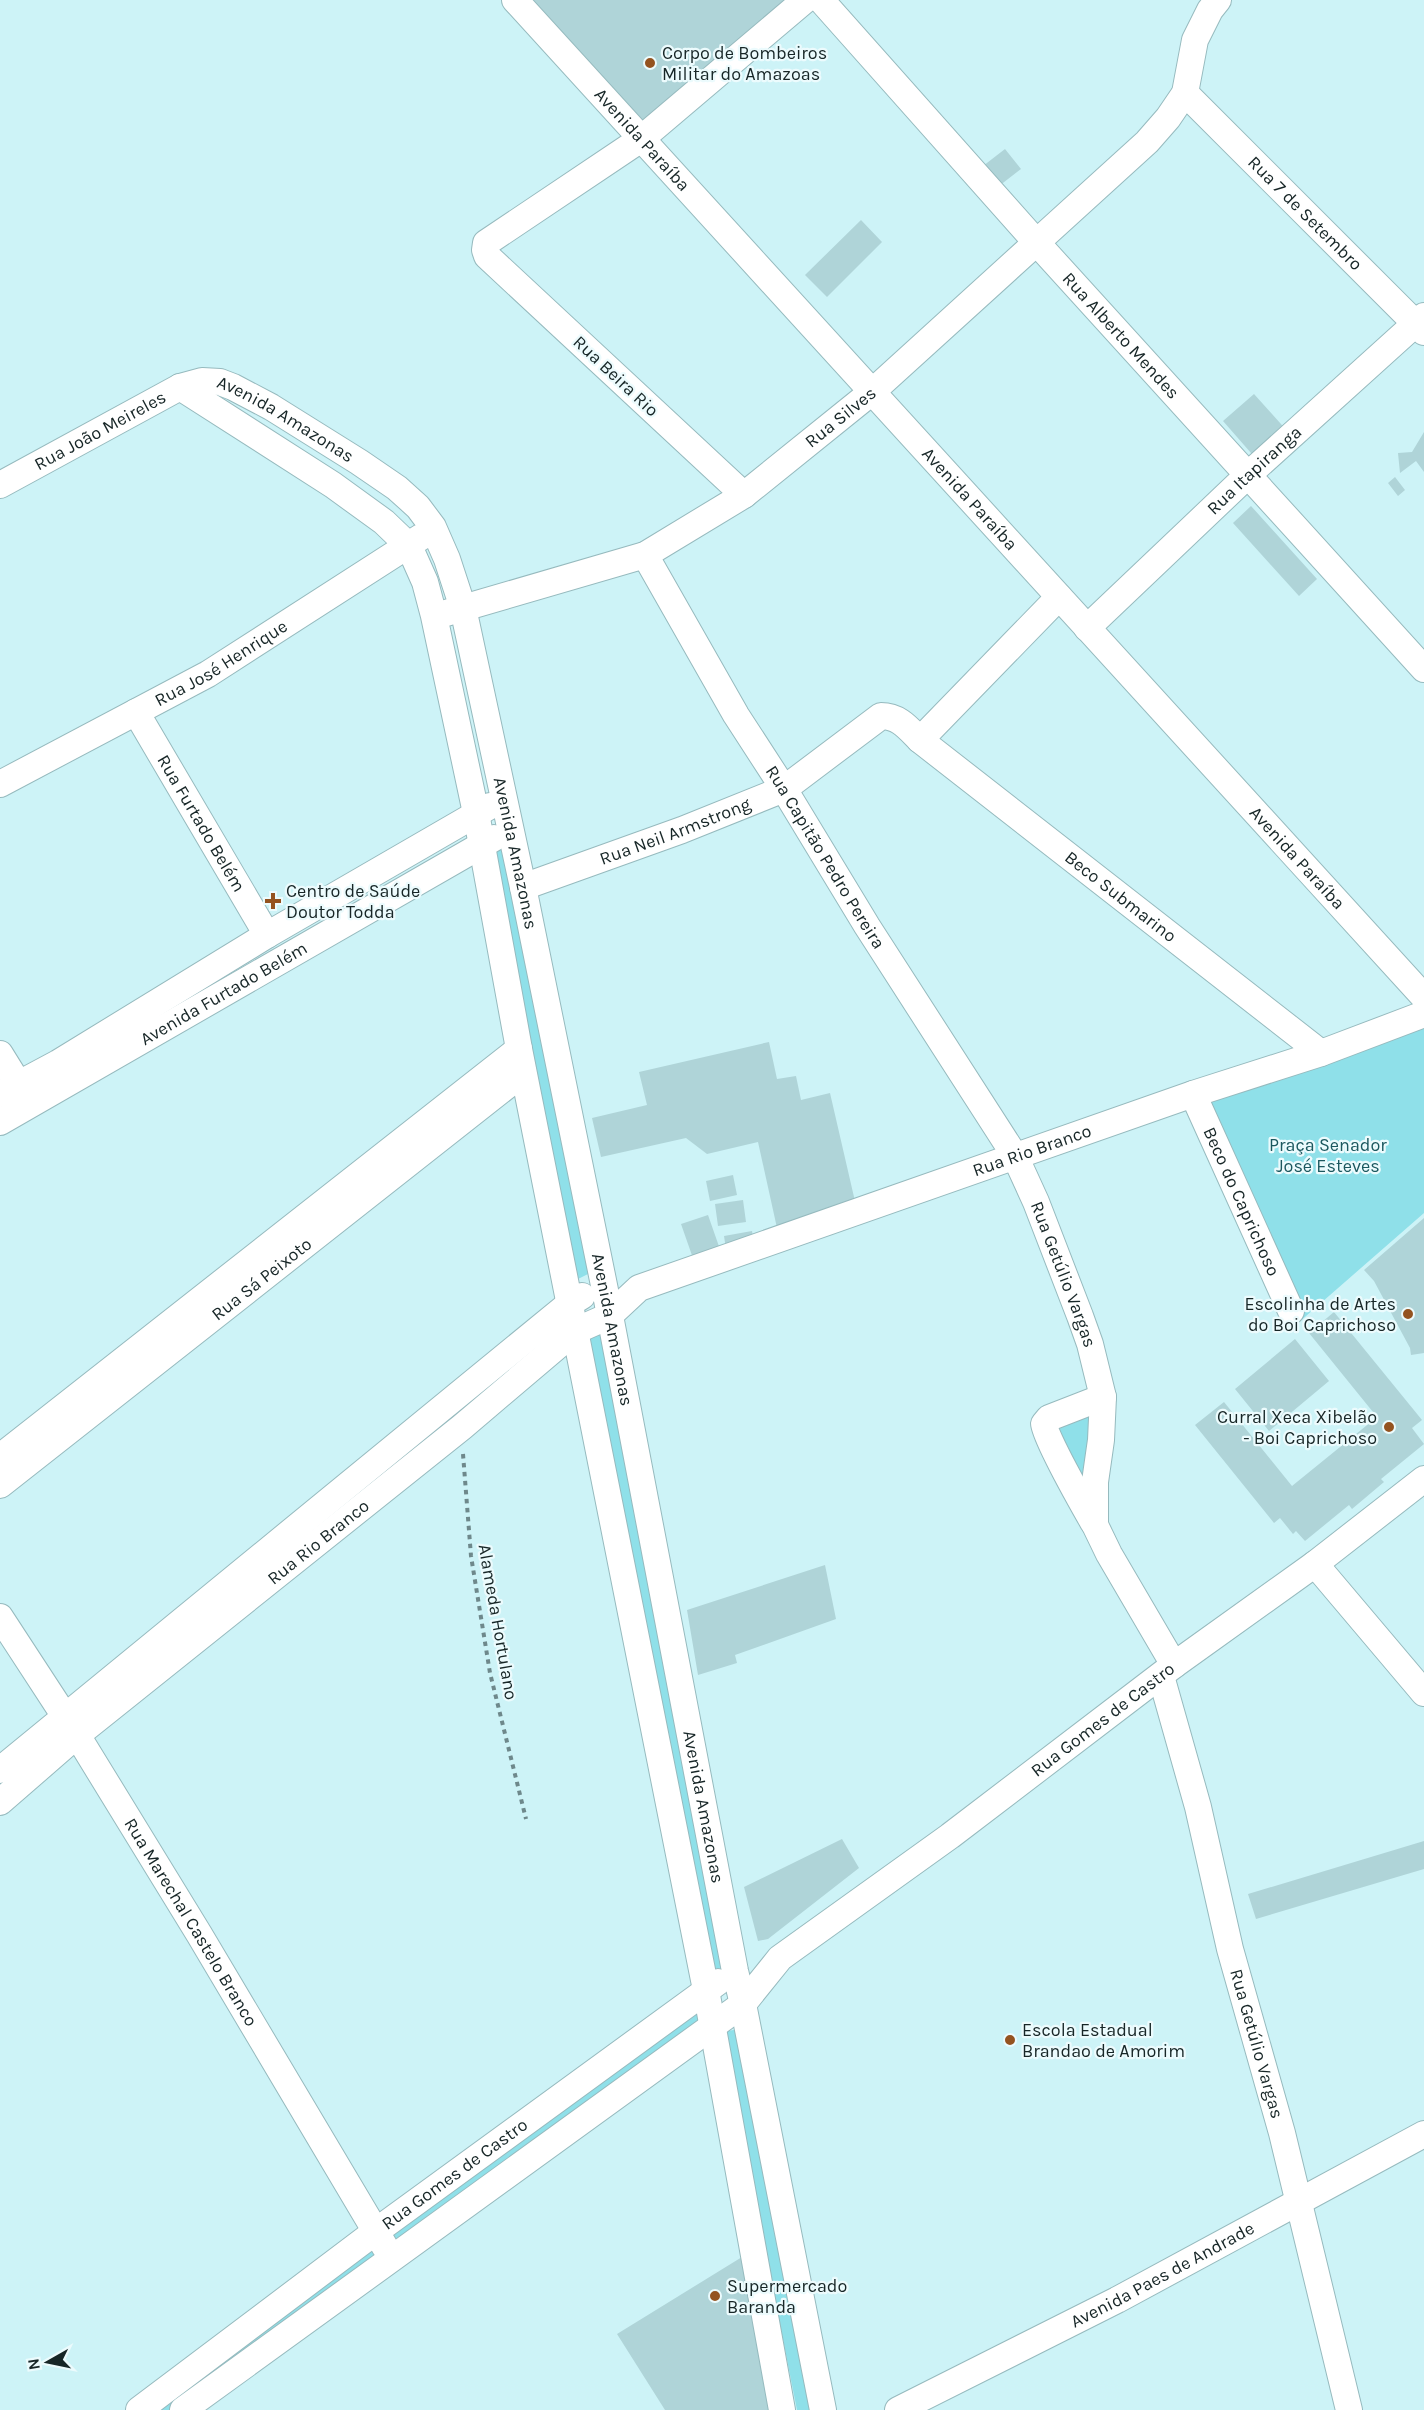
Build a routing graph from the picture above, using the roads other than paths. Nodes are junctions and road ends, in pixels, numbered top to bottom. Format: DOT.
graph roads {
  1 [pos="515,0"];
  2 [pos="805,0"];
  3 [pos="821,0"];
  4 [pos="1218,0"];
  5 [pos="1181,99"];
  6 [pos="641,139"];
  7 [pos="1037,243"];
  8 [pos="1421,324"];
  9 [pos="191,384"];
  10 [pos="873,391"];
  11 [pos="1249,474"];
  12 [pos="0,485"];
  13 [pos="744,495"];
  14 [pos="433,527"];
  15 [pos="409,546"];
  16 [pos="645,555"];
  17 [pos="1059,597"];
  18 [pos="463,608"];
  19 [pos="434,616"];
  20 [pos="1087,628"];
  21 [pos="1424,669"];
  22 [pos="136,712"];
  23 [pos="920,740"];
  24 [pos="0,784"];
  25 [pos="784,789"];
  26 [pos="504,800"];
  27 [pos="476,813"];
  28 [pos="510,829"];
  29 [pos="482,844"];
  30 [pos="523,888"];
  31 [pos="267,935"];
  32 [pos="1424,997"];
  33 [pos="1424,1014"];
  34 [pos="1321,1053"];
  35 [pos="0,1054"];
  36 [pos="521,1061"];
  37 [pos="63,1073"];
  38 [pos="9,1089"];
  39 [pos="1193,1094"];
  40 [pos="0,1122"];
  41 [pos="1015,1156"];
  42 [pos="602,1283"];
  43 [pos="639,1288"];
  44 [pos="569,1304"];
  45 [pos="1291,1311"];
  46 [pos="609,1316"];
  47 [pos="575,1331"];
  48 [pos="1103,1396"];
  49 [pos="0,1457"];
  50 [pos="1424,1479"];
  51 [pos="0,1485"];
  52 [pos="1095,1525"];
  53 [pos="1315,1564"];
  54 [pos="0,1617"];
  55 [pos="1168,1671"];
  56 [pos="1424,1693"];
  57 [pos="71,1726"];
  58 [pos="0,1770"];
  59 [pos="0,1802"];
  60 [pos="780,1958"];
  61 [pos="735,1971"];
  62 [pos="706,1990"];
  63 [pos="743,2004"];
  64 [pos="712,2026"];
  65 [pos="1424,2134"];
  66 [pos="1298,2202"];
  67 [pos="375,2232"];
  68 [pos="393,2258"];
  69 [pos="139,2410"];
  70 [pos="183,2410"];
  71 [pos="782,2410"];
  72 [pos="823,2410"];
  73 [pos="898,2410"];
  74 [pos="1349,2410"];
  1 -- 6 [label="street, Avenida Paraíba"];
  2 -- 6 [label="street"];
  3 -- 7 [label="street, Rua Alberto Mendes"];
  4 -- 5 [label="street"];
  5 -- 7 [label="street, Rua Silves"];
  5 -- 8 [label="street, Rua 7 de Setembro"];
  6 -- 10 [label="street, Avenida Paraíba"];
  6 -- 13 [label="street, Rua Beira Rio"];
  7 -- 10 [label="street, Rua Silves"];
  7 -- 11 [label="street, Rua Alberto Mendes"];
  8 -- 11 [label="street, Rua Itapiranga"];
  9 -- 12 [label="street, Rua João Meireles"];
  9 -- 14 [label="street, Avenida Amazonas"];
  9 -- 15 [label="street, Avenida Amazonas"];
  10 -- 13 [label="street, Rua Silves"];
  10 -- 17 [label="street, Avenida Paraíba"];
  11 -- 20 [label="street, Rua Itapiranga"];
  11 -- 21 [label="street, Rua Alberto Mendes"];
  13 -- 16 [label="street, Rua Silves"];
  14 -- 15 [label="street, Rua José Henrique"];
  14 -- 18 [label="street, Avenida Amazonas"];
  15 -- 19 [label="street, Avenida Amazonas"];
  15 -- 22 [label="street, Rua José Henrique"];
  16 -- 18 [label="street, Rua Silves"];
  16 -- 25 [label="street, Rua Capitão Pedro Pereira"];
  17 -- 20 [label="street, Avenida Paraíba"];
  17 -- 23 [label="street"];
  18 -- 19 [label="street, Rua Silves"];
  18 -- 26 [label="street, Avenida Amazonas"];
  19 -- 27 [label="street, Avenida Amazonas"];
  20 -- 32 [label="street, Avenida Paraíba"];
  22 -- 24 [label="street, Rua José Henrique"];
  22 -- 31 [label="street, Rua Furtado Belém"];
  23 -- 25 [label="street, Rua Neil Armstrong"];
  23 -- 34 [label="street, Beco Submarino"];
  25 -- 30 [label="street, Rua Neil Armstrong"];
  25 -- 41 [label="street, Rua Capitão Pedro Pereira"];
  26 -- 27 [label="street, Avenida Furtado Belém"];
  26 -- 28 [label="street, Avenida Amazonas"];
  27 -- 29 [label="street, Avenida Amazonas"];
  27 -- 31 [label="street, Avenida Furtado Belém"];
  28 -- 29 [label="street, Avenida Furtado Belém"];
  28 -- 30 [label="street, Avenida Amazonas"];
  29 -- 36 [label="street, Avenida Amazonas"];
  29 -- 37 [label="street, Avenida Furtado Belém"];
  30 -- 42 [label="street, Avenida Amazonas"];
  31 -- 37 [label="street, Avenida Furtado Belém"];
  33 -- 34 [label="street, Rua Rio Branco"];
  34 -- 39 [label="street, Rua Rio Branco"];
  35 -- 38 [label="street"];
  36 -- 44 [label="street, Avenida Amazonas"];
  36 -- 49 [label="street, Rua Sá Peixoto"];
  36 -- 51 [label="street, Rua Sá Peixoto"];
  37 -- 38 [label="street, Avenida Furtado Belém"];
  37 -- 40 [label="street, Avenida Furtado Belém"];
  39 -- 41 [label="street, Rua Rio Branco"];
  39 -- 45 [label="street, Beco do Caprichoso"];
  41 -- 43 [label="street, Rua Rio Branco"];
  41 -- 48 [label="street, Rua Getúlio Vargas"];
  42 -- 43 [label="street, Rua Rio Branco"];
  42 -- 44 [label="street, Rua Rio Branco"];
  42 -- 46 [label="street, Avenida Amazonas"];
  43 -- 46 [label="street, Rua Rio Branco"];
  44 -- 47 [label="street, Avenida Amazonas"];
  44 -- 57 [label="street, Rua Rio Branco"];
  46 -- 47 [label="street, Rua Rio Branco"];
  46 -- 61 [label="street, Avenida Amazonas"];
  47 -- 57 [label="street, Rua Rio Branco"];
  47 -- 62 [label="street, Avenida Amazonas"];
  48 -- 52 [label="street, Rua Getúlio Vargas"];
  48 -- 52 [label="street, Rua Getúlio Vargas"];
  50 -- 53 [label="street, Rua Gomes de Castro"];
  52 -- 55 [label="street, Rua Getúlio Vargas"];
  53 -- 55 [label="street, Rua Gomes de Castro"];
  53 -- 56 [label="street"];
  54 -- 57 [label="street, Rua Marechal Castelo Branco"];
  55 -- 60 [label="street, Rua Gomes de Castro"];
  55 -- 66 [label="street, Rua Getúlio Vargas"];
  57 -- 58 [label="street, Rua Rio Branco"];
  57 -- 59 [label="street, Rua Rio Branco"];
  57 -- 67 [label="street, Rua Marechal Castelo Branco"];
  60 -- 61 [label="street, Rua Gomes de Castro"];
  60 -- 63 [label="street, Rua Gomes de Castro"];
  61 -- 62 [label="street, Rua Gomes de Castro"];
  61 -- 63 [label="street, Avenida Amazonas"];
  62 -- 64 [label="street, Avenida Amazonas"];
  62 -- 67 [label="street, Rua Gomes de Castro"];
  63 -- 64 [label="street, Rua Gomes de Castro"];
  63 -- 72 [label="street, Avenida Amazonas"];
  64 -- 68 [label="street, Rua Gomes de Castro"];
  64 -- 71 [label="street, Avenida Amazonas"];
  65 -- 66 [label="street, Avenida Paes de Andrade"];
  66 -- 73 [label="street, Avenida Paes de Andrade"];
  66 -- 74 [label="street, Rua Getúlio Vargas"];
  67 -- 68 [label="street, Rua Marechal Castelo Branco"];
  67 -- 69 [label="street, Rua Gomes de Castro"];
  68 -- 70 [label="street, Rua Gomes de Castro"];
}
